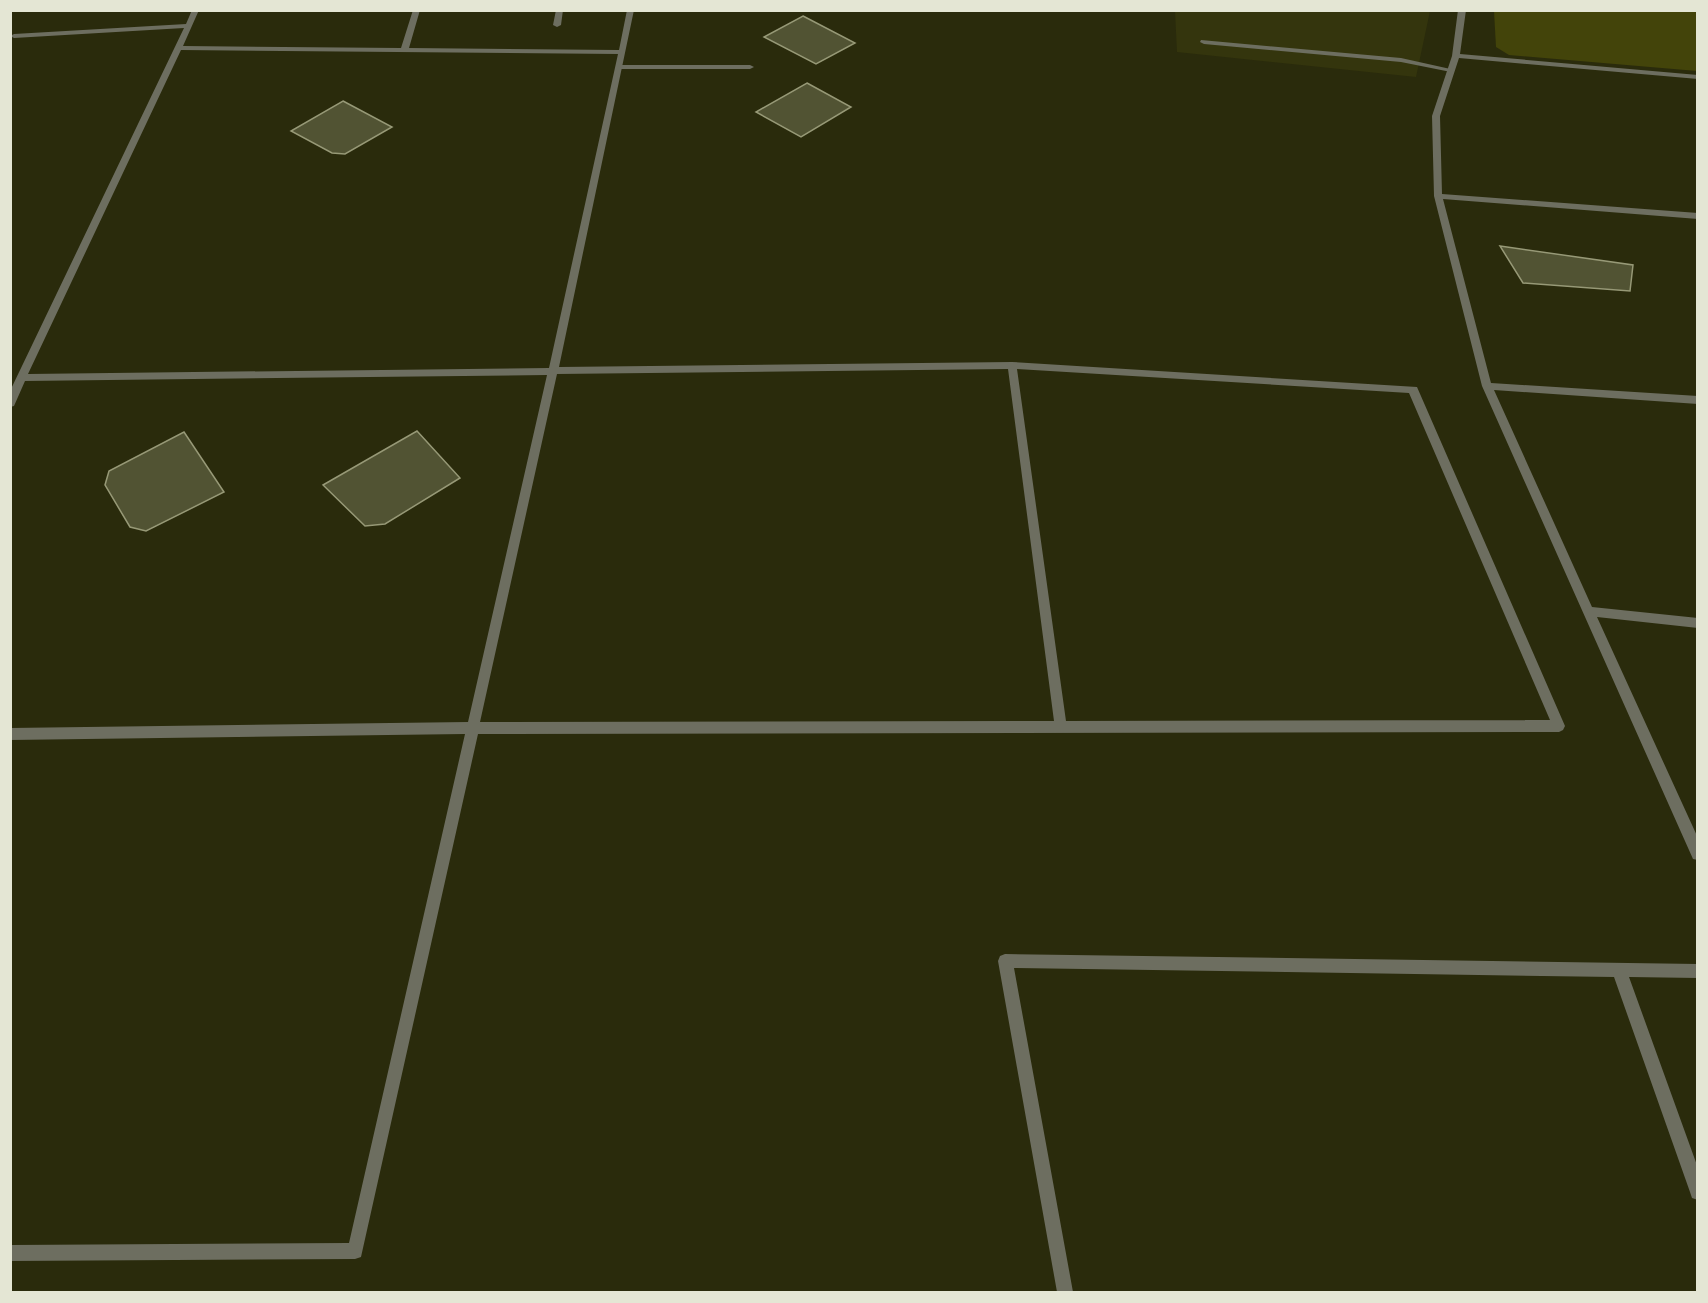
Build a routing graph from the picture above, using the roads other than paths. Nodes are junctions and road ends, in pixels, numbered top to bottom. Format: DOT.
graph roads {
  1 [pos="196,10"];
  2 [pos="417,10"];
  3 [pos="560,10"];
  4 [pos="631,10"];
  5 [pos="1462,10"];
  6 [pos="557,25"];
  7 [pos="189,26"];
  8 [pos="14,36"];
  9 [pos="1204,42"];
  10 [pos="178,48"];
  11 [pos="404,51"];
  12 [pos="622,52"];
  13 [pos="1456,56"];
  14 [pos="619,66"];
  15 [pos="750,67"];
  16 [pos="1451,70"];
  17 [pos="1698,77"];
  18 [pos="1438,196"];
  19 [pos="1698,216"];
  20 [pos="1012,365"];
  21 [pos="553,372"];
  22 [pos="22,378"];
  23 [pos="1487,386"];
  24 [pos="1698,400"];
  25 [pos="10,403"];
  26 [pos="1588,611"];
  27 [pos="1698,623"];
  28 [pos="1061,727"];
  29 [pos="473,728"];
  30 [pos="10,734"];
  31 [pos="1698,854"];
  32 [pos="1619,970"];
  33 [pos="1698,971"];
  34 [pos="1698,1192"];
  35 [pos="10,1253"];
  36 [pos="1065,1293"];
  1 -- 7 [label="street"];
  2 -- 11 [label="street"];
  3 -- 6 [label="street"];
  4 -- 12 [label="street"];
  5 -- 13 [label="street"];
  7 -- 8 [label="street"];
  7 -- 10 [label="street"];
  9 -- 16 [label="street"];
  10 -- 11 [label="street"];
  10 -- 22 [label="street"];
  11 -- 12 [label="street"];
  12 -- 14 [label="street"];
  13 -- 16 [label="street"];
  13 -- 17 [label="street"];
  14 -- 15 [label="street"];
  14 -- 21 [label="street"];
  16 -- 18 [label="street"];
  18 -- 19 [label="street"];
  18 -- 23 [label="street"];
  20 -- 21 [label="street"];
  20 -- 28 [label="street"];
  20 -- 28 [label="street"];
  21 -- 22 [label="street"];
  21 -- 29 [label="street"];
  22 -- 25 [label="street"];
  23 -- 24 [label="street"];
  23 -- 26 [label="street"];
  26 -- 27 [label="street"];
  26 -- 31 [label="street"];
  28 -- 29 [label="street"];
  29 -- 30 [label="street"];
  29 -- 35 [label="street"];
  32 -- 33 [label="street"];
  32 -- 34 [label="street"];
  32 -- 36 [label="street"];
}
